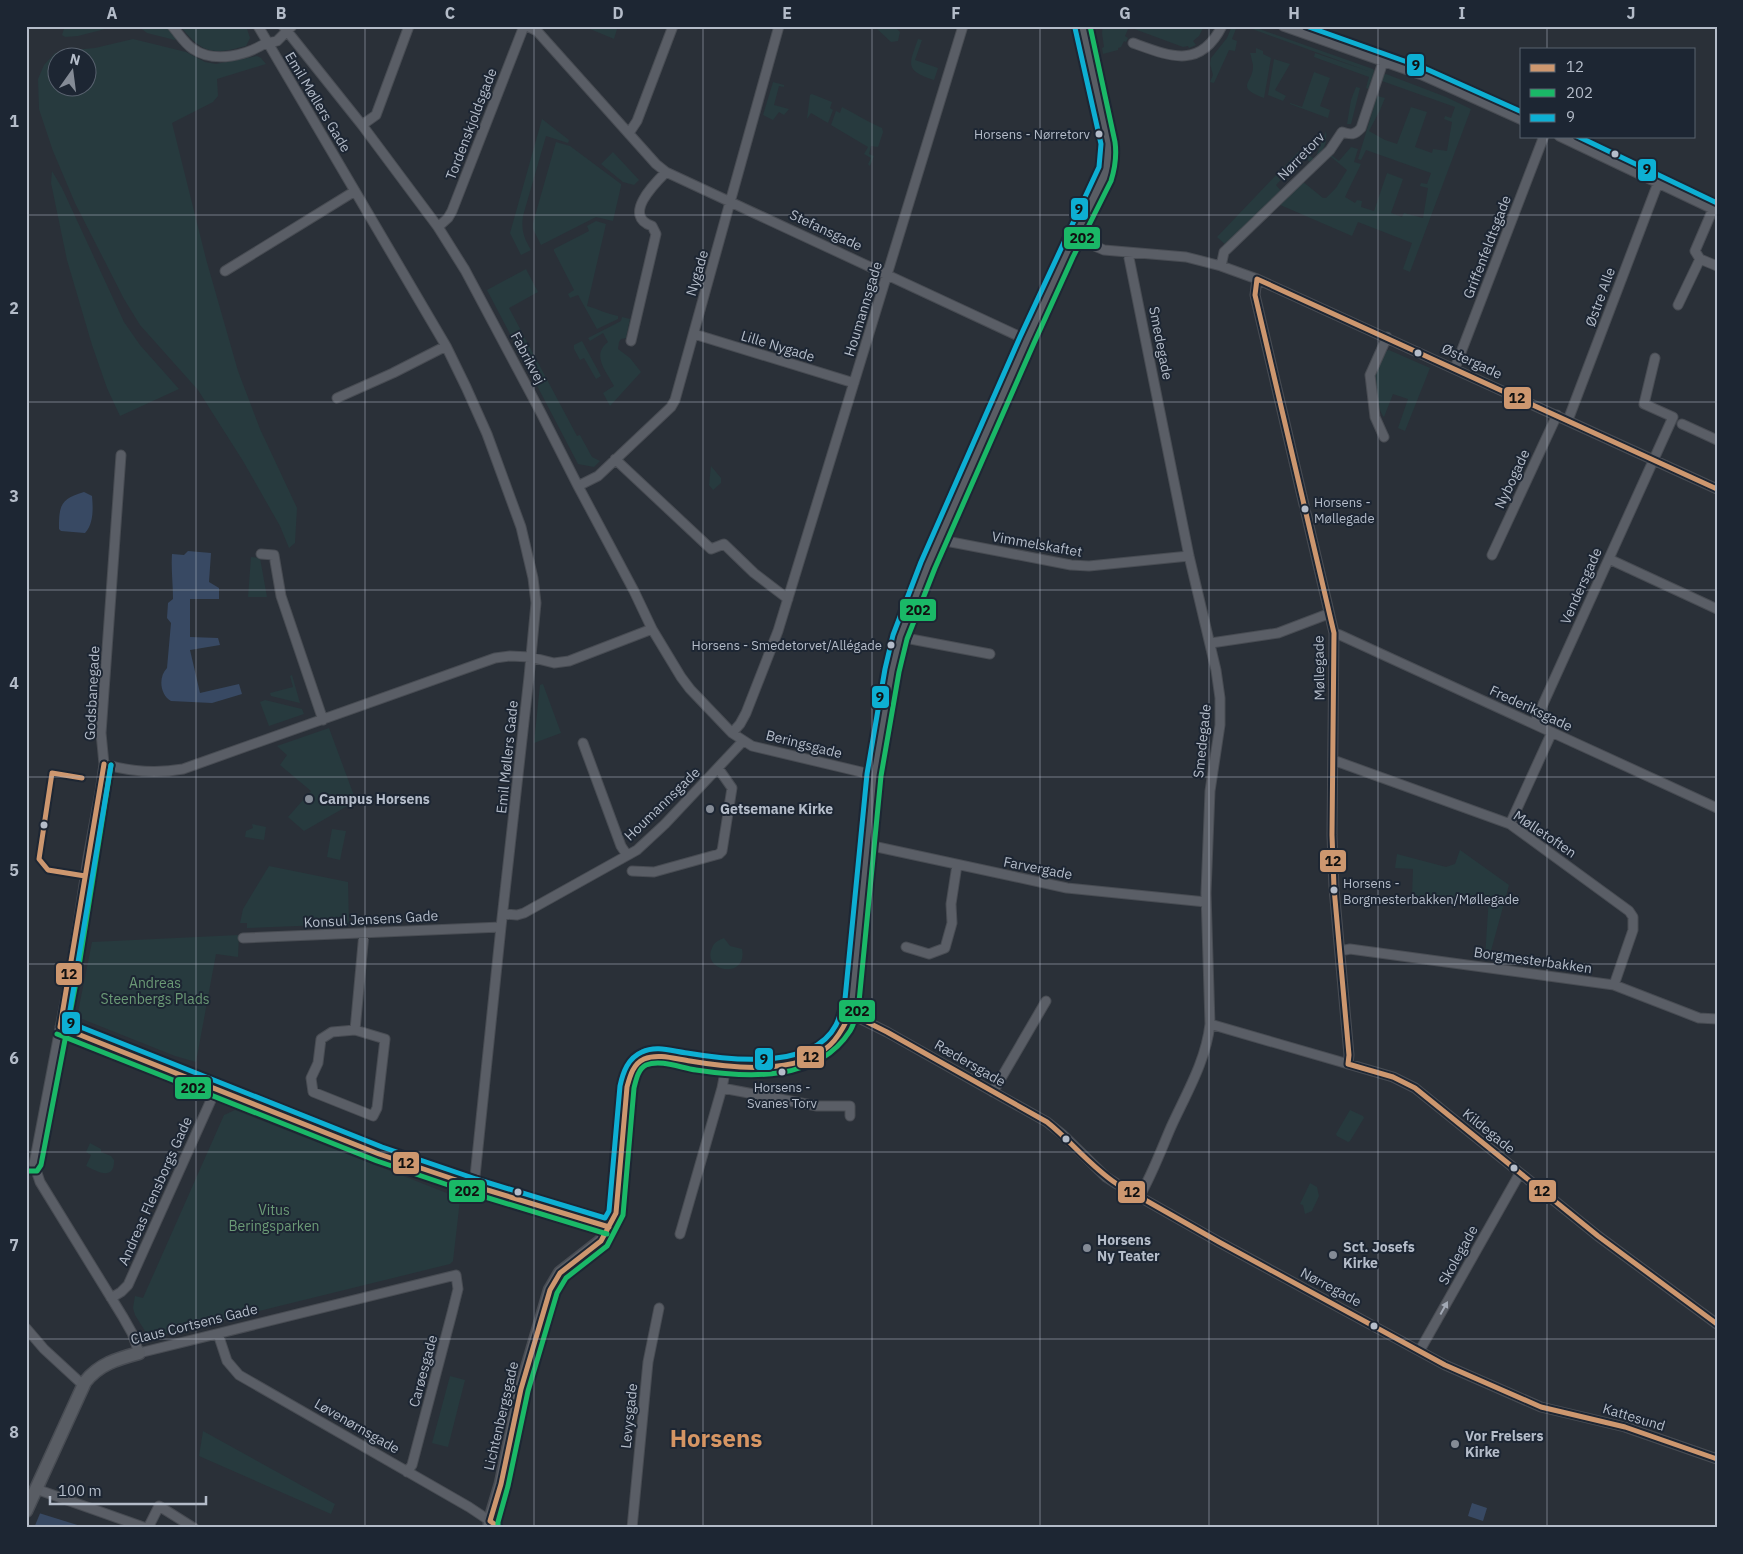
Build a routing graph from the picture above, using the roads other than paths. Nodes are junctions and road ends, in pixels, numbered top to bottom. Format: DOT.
graph roads {
  1 [pos="172,26"];
  2 [pos="258,26"];
  3 [pos="410,26"];
  4 [pos="525,26"];
  5 [pos="673,26"];
  6 [pos="779,26"];
  7 [pos="963,26"];
  8 [pos="1082,26"];
  9 [pos="1222,26"];
  10 [pos="1283,26"];
  11 [pos="288,28"];
  12 [pos="268,42"];
  13 [pos="1133,43"];
  14 [pos="1383,62"];
  15 [pos="1520,119"];
  16 [pos="362,125"];
  17 [pos="629,133"];
  18 [pos="1543,138"];
  19 [pos="1563,138"];
  20 [pos="666,172"];
  21 [pos="1658,183"];
  22 [pos="355,191"];
  23 [pos="731,201"];
  24 [pos="1715,210"];
  25 [pos="438,227"];
  26 [pos="1074,237"];
  27 [pos="1128,253"];
  28 [pos="1700,258"];
  29 [pos="1221,266"];
  30 [pos="1717,266"];
  31 [pos="225,271"];
  32 [pos="888,275"];
  33 [pos="1257,279"];
  34 [pos="1678,305"];
  35 [pos="694,334"];
  36 [pos="1387,337"];
  37 [pos="1027,340"];
  38 [pos="631,342"];
  39 [pos="446,346"];
  40 [pos="1654,358"];
  41 [pos="1456,368"];
  42 [pos="854,383"];
  43 [pos="337,398"];
  44 [pos="1556,415"];
  45 [pos="1568,420"];
  46 [pos="1682,424"];
  47 [pos="1384,437"];
  48 [pos="1717,440"];
  49 [pos="121,455"];
  50 [pos="615,459"];
  51 [pos="1654,460"];
  52 [pos="578,486"];
  53 [pos="1717,489"];
  54 [pos="940,538"];
  55 [pos="261,554"];
  56 [pos="1492,555"];
  57 [pos="1189,556"];
  58 [pos="1609,559"];
  59 [pos="788,599"];
  60 [pos="1717,609"];
  61 [pos="1328,614"];
  62 [pos="652,629"];
  63 [pos="1334,633"];
  64 [pos="900,637"];
  65 [pos="1211,643"];
  66 [pos="990,654"];
  67 [pos="530,657"];
  68 [pos="323,720"];
  69 [pos="1534,724"];
  70 [pos="1552,732"];
  71 [pos="732,733"];
  72 [pos="743,741"];
  73 [pos="583,743"];
  74 [pos="1333,760"];
  75 [pos="104,764"];
  76 [pos="718,768"];
  77 [pos="874,774"];
  78 [pos="1717,808"];
  79 [pos="1510,824"];
  80 [pos="868,844"];
  81 [pos="625,856"];
  82 [pos="957,865"];
  83 [pos="632,871"];
  84 [pos="1206,902"];
  85 [pos="503,914"];
  86 [pos="501,927"];
  87 [pos="364,933"];
  88 [pos="243,938"];
  89 [pos="906,947"];
  90 [pos="1340,951"];
  91 [pos="1614,985"];
  92 [pos="1046,1001"];
  93 [pos="848,1016"];
  94 [pos="1717,1019"];
  95 [pos="1210,1024"];
  96 [pos="60,1027"];
  97 [pos="355,1030"];
  98 [pos="1348,1064"];
  99 [pos="726,1066"];
  100 [pos="722,1088"];
  101 [pos="216,1089"];
  102 [pos="993,1092"];
  103 [pos="850,1116"];
  104 [pos="30,1163"];
  105 [pos="1520,1173"];
  106 [pos="474,1186"];
  107 [pos="1139,1197"];
  108 [pos="609,1228"];
  109 [pos="680,1234"];
  110 [pos="456,1276"];
  111 [pos="111,1298"];
  112 [pos="659,1308"];
  113 [pos="1717,1324"];
  114 [pos="26,1328"];
  115 [pos="218,1334"];
  116 [pos="1420,1350"];
  117 [pos="139,1353"];
  118 [pos="83,1385"];
  119 [pos="1541,1407"];
  120 [pos="1717,1459"];
  121 [pos="407,1472"];
  122 [pos="31,1500"];
  123 [pos="491,1526"];
  124 [pos="147,1528"];
  125 [pos="194,1528"];
  126 [pos="632,1528"];
  1 -- 12 [label="street, Fabrikvej"];
  2 -- 12 [label="street, Emil Møllers Gade"];
  3 -- 16 [label="street"];
  4 -- 17 [label="street, Stefansgade"];
  4 -- 25 [label="street, Tordenskjoldsgade"];
  5 -- 17 [label="street"];
  6 -- 23 [label="street, Nygade"];
  7 -- 32 [label="street, Houmannsgade"];
  8 -- 26 [label="street"];
  9 -- 13 [label="street"];
  10 -- 14 [label="street"];
  11 -- 12 [label="street, Fabrikvej"];
  11 -- 16 [label="street, Fabrikvej"];
  12 -- 22 [label="street, Emil Møllers Gade"];
  14 -- 15 [label="street"];
  14 -- 29 [label="street, Nørretorv"];
  16 -- 25 [label="street, Fabrikvej"];
  17 -- 20 [label="street, Stefansgade"];
  18 -- 41 [label="street, Griffenfeldtsgade"];
  19 -- 21 [label="street"];
  20 -- 23 [label="street, Stefansgade"];
  20 -- 38 [label="street"];
  21 -- 24 [label="street"];
  21 -- 45 [label="street, Østre Alle"];
  22 -- 31 [label="street"];
  22 -- 39 [label="street, Emil Møllers Gade"];
  23 -- 32 [label="street, Stefansgade"];
  23 -- 35 [label="street, Nygade"];
  24 -- 28 [label="street"];
  25 -- 52 [label="street, Fabrikvej"];
  26 -- 27 [label="street"];
  26 -- 37 [label="street, Lichtenbergsgade"];
  27 -- 29 [label="street"];
  27 -- 57 [label="street, Smedegade"];
  28 -- 30 [label="street"];
  28 -- 34 [label="street"];
  29 -- 33 [label="street"];
  32 -- 37 [label="street, Stefansgade"];
  32 -- 42 [label="street, Houmannsgade"];
  33 -- 36 [label="street, Østergade"];
  33 -- 61 [label="street, Møllegade"];
  35 -- 42 [label="street, Lille Nygade"];
  35 -- 50 [label="street, Nygade"];
  36 -- 41 [label="street, Østergade"];
  36 -- 47 [label="street"];
  37 -- 54 [label="street, Lichtenbergsgade"];
  39 -- 43 [label="street"];
  39 -- 67 [label="street, Emil Møllers Gade"];
  40 -- 51 [label="street"];
  41 -- 44 [label="street, Østergade"];
  42 -- 59 [label="street, Houmannsgade"];
  44 -- 45 [label="street, Østergade"];
  44 -- 56 [label="street, Nybogade"];
  45 -- 51 [label="street, Østergade"];
  46 -- 48 [label="street"];
  49 -- 75 [label="street, Godsbanegade"];
  50 -- 52 [label="street, Nygade"];
  50 -- 59 [label="street"];
  51 -- 53 [label="street, Østergade"];
  51 -- 58 [label="street, Vendersgade"];
  52 -- 62 [label="street, Fabrikvej"];
  54 -- 57 [label="street, Vimmelskaftet"];
  54 -- 64 [label="street, Lichtenbergsgade"];
  55 -- 68 [label="street"];
  57 -- 65 [label="street, Smedegade"];
  58 -- 60 [label="street"];
  58 -- 69 [label="street, Vendersgade"];
  59 -- 71 [label="street, Houmannsgade"];
  61 -- 63 [label="street, Møllegade"];
  61 -- 65 [label="street"];
  62 -- 67 [label="street"];
  62 -- 71 [label="street, Fabrikvej"];
  63 -- 69 [label="street, Frederiksgade"];
  63 -- 74 [label="street, Møllegade"];
  64 -- 66 [label="street"];
  64 -- 77 [label="street, Lichtenbergsgade"];
  65 -- 84 [label="street, Smedegade"];
  67 -- 68 [label="street"];
  67 -- 85 [label="street, Emil Møllers Gade"];
  68 -- 75 [label="street"];
  69 -- 70 [label="street, Frederiksgade"];
  70 -- 78 [label="street, Frederiksgade"];
  70 -- 79 [label="street"];
  71 -- 72 [label="street, Beringsgade"];
  72 -- 76 [label="street, Houmannsgade"];
  72 -- 77 [label="street, Beringsgade"];
  73 -- 81 [label="street"];
  74 -- 79 [label="street, Mølletoften"];
  74 -- 90 [label="street, Møllegade"];
  75 -- 96 [label="street, Godsbanegade"];
  76 -- 81 [label="street, Houmannsgade"];
  76 -- 83 [label="street, Houmannsgade"];
  77 -- 80 [label="street, Lichtenbergsgade"];
  79 -- 91 [label="street, Mølletoften"];
  80 -- 82 [label="street, Farvergade"];
  80 -- 93 [label="street, Lichtenbergsgade"];
  81 -- 85 [label="street"];
  82 -- 84 [label="street, Farvergade"];
  82 -- 89 [label="street"];
  84 -- 95 [label="street, Smedegade"];
  85 -- 86 [label="street, Emil Møllers Gade"];
  86 -- 87 [label="street, Konsul Jensens Gade"];
  86 -- 106 [label="street, Emil Møllers Gade"];
  87 -- 88 [label="street, Konsul Jensens Gade"];
  87 -- 97 [label="street"];
  90 -- 91 [label="street, Borgmesterbakken"];
  90 -- 98 [label="street, Møllegade"];
  91 -- 94 [label="street, Borgmesterbakken"];
  92 -- 102 [label="street"];
  93 -- 99 [label="street, Lichtenbergsgade"];
  93 -- 102 [label="street, Rædersgade"];
  95 -- 98 [label="street, Kildegade"];
  95 -- 107 [label="street, Smedegade"];
  96 -- 101 [label="street"];
  96 -- 104 [label="street"];
  97 -- 97 [label="street"];
  98 -- 105 [label="street, Kildegade"];
  99 -- 100 [label="street"];
  99 -- 108 [label="street, Lichtenbergsgade"];
  100 -- 103 [label="street"];
  100 -- 109 [label="street"];
  101 -- 106 [label="street"];
  101 -- 111 [label="street, Andreas Flensborgs Gade"];
  102 -- 107 [label="street, Rædersgade"];
  104 -- 111 [label="street"];
  105 -- 113 [label="street, Kildegade"];
  116 -- 105 [label="street, Skolegade, one-way"];
  106 -- 108 [label="street"];
  107 -- 116 [label="street, Nørregade"];
  108 -- 123 [label="street, Lichtenbergsgade"];
  110 -- 115 [label="street, Claus Cortsens Gade"];
  110 -- 121 [label="street, Carøesgade"];
  111 -- 117 [label="street"];
  112 -- 126 [label="street, Levysgade"];
  114 -- 118 [label="street"];
  115 -- 117 [label="street, Claus Cortsens Gade"];
  115 -- 121 [label="street, Løvenørnsgade"];
  116 -- 119 [label="street, Nørregade"];
  117 -- 118 [label="street, Claus Cortsens Gade"];
  118 -- 122 [label="street, Claus Cortsens Gade"];
  119 -- 120 [label="street, Kattesund"];
  121 -- 123 [label="street, Løvenørnsgade"];
  122 -- 124 [label="street"];
  124 -- 125 [label="street"];
}
